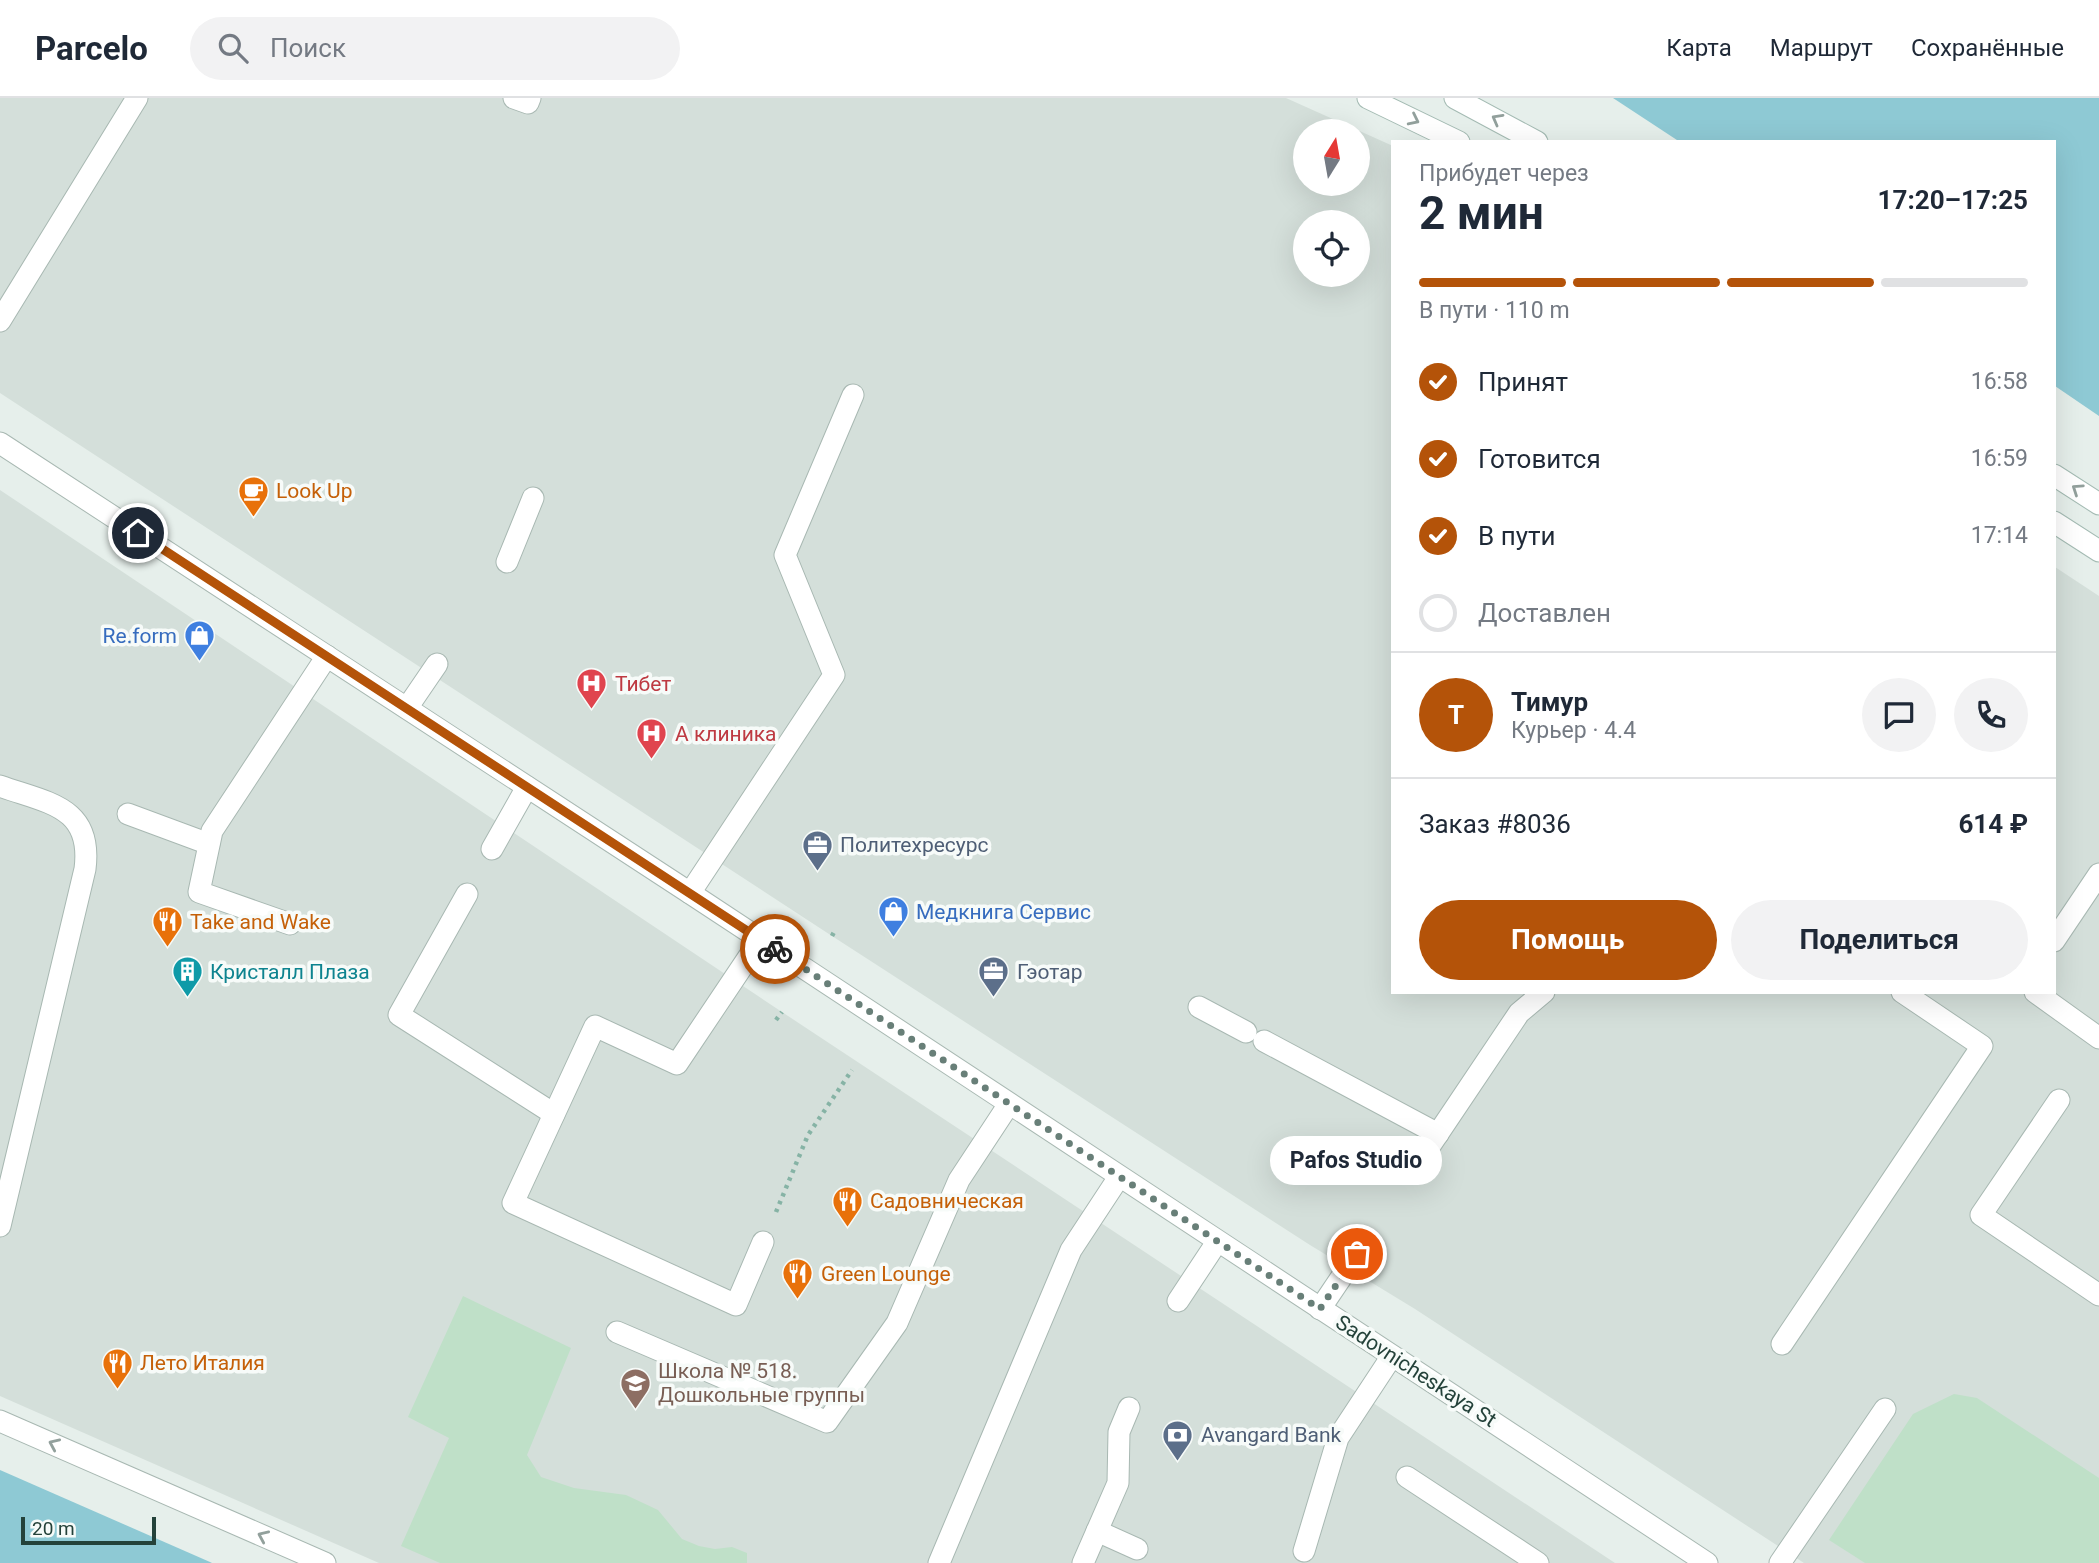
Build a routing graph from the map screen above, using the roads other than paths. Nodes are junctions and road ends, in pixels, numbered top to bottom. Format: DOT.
graph roads {
  1 [pos="138,98"];
  2 [pos="514,98"];
  3 [pos="530,98"];
  4 [pos="1368,98"];
  5 [pos="1455,98"];
  6 [pos="1455,140"];
  7 [pos="1533,140"];
  8 [pos="0,321"];
  9 [pos="853,395"];
  10 [pos="0,443"];
  11 [pos="2056,475"];
  12 [pos="533,498"];
  13 [pos="2099,504"];
  14 [pos="2056,523"];
  15 [pos="2099,551"];
  16 [pos="507,562"];
  17 [pos="327,656"];
  18 [pos="437,664"];
  19 [pos="407,708"];
  20 [pos="0,786"];
  21 [pos="527,787"];
  22 [pos="128,814"];
  23 [pos="209,844"];
  24 [pos="492,849"];
  25 [pos="2099,874"];
  26 [pos="690,893"];
  27 [pos="467,894"];
  28 [pos="290,924"];
  29 [pos="2056,938"];
  30 [pos="760,940"];
  31 [pos="1542,994"];
  32 [pos="1905,994"];
  33 [pos="2038,994"];
  34 [pos="1199,1007"];
  35 [pos="2099,1038"];
  36 [pos="2059,1100"];
  37 [pos="1009,1104"];
  38 [pos="554,1114"];
  39 [pos="1438,1134"];
  40 [pos="1417,1165"];
  41 [pos="1119,1177"];
  42 [pos="0,1226"];
  43 [pos="763,1242"];
  44 [pos="1217,1242"];
  45 [pos="1357,1254"];
  46 [pos="2099,1295"];
  47 [pos="1178,1301"];
  48 [pos="1320,1309"];
  49 [pos="617,1332"];
  50 [pos="1782,1344"];
  51 [pos="1392,1356"];
  52 [pos="1129,1409"];
  53 [pos="1885,1409"];
  54 [pos="0,1420"];
  55 [pos="1407,1477"];
  56 [pos="1097,1531"];
  57 [pos="1138,1549"];
  58 [pos="1304,1551"];
  59 [pos="1700,1561"];
  60 [pos="325,1563"];
  61 [pos="939,1563"];
  62 [pos="1083,1563"];
  63 [pos="1538,1563"];
  64 [pos="1780,1563"];
  1 -- 8 [label="street"];
  2 -- 3 [label="street"];
  4 -- 6 [label="street, one-way"];
  7 -- 5 [label="street, one-way"];
  9 -- 26 [label="street"];
  10 -- 17 [label="street, Sadovnicheskaya St"];
  13 -- 11 [label="street, one-way"];
  12 -- 16 [label="street"];
  14 -- 15 [label="street"];
  17 -- 19 [label="street, Sadovnicheskaya St"];
  17 -- 23 [label="street"];
  18 -- 19 [label="street"];
  19 -- 21 [label="street, Sadovnicheskaya St"];
  20 -- 42 [label="street"];
  21 -- 24 [label="street"];
  21 -- 26 [label="street, Sadovnicheskaya St"];
  22 -- 23 [label="street"];
  23 -- 28 [label="street"];
  25 -- 29 [label="street"];
  26 -- 30 [label="street, Sadovnicheskaya St"];
  27 -- 38 [label="street"];
  30 -- 37 [label="street, Sadovnicheskaya St"];
  30 -- 38 [label="street"];
  31 -- 39 [label="street"];
  32 -- 50 [label="street"];
  33 -- 35 [label="street"];
  34 -- 39 [label="street"];
  36 -- 46 [label="street"];
  37 -- 41 [label="street, Sadovnicheskaya St"];
  37 -- 49 [label="street"];
  38 -- 43 [label="street"];
  39 -- 40 [label="street"];
  41 -- 44 [label="street, Sadovnicheskaya St"];
  41 -- 61 [label="street"];
  44 -- 47 [label="street"];
  44 -- 48 [label="street, Sadovnicheskaya St"];
  45 -- 48 [label="street"];
  48 -- 51 [label="street, Sadovnicheskaya St"];
  51 -- 58 [label="street"];
  51 -- 59 [label="street, Sadovnicheskaya St"];
  52 -- 56 [label="street"];
  53 -- 64 [label="street"];
  60 -- 54 [label="street, one-way"];
  55 -- 63 [label="street"];
  56 -- 57 [label="street"];
  56 -- 62 [label="street"];
}
